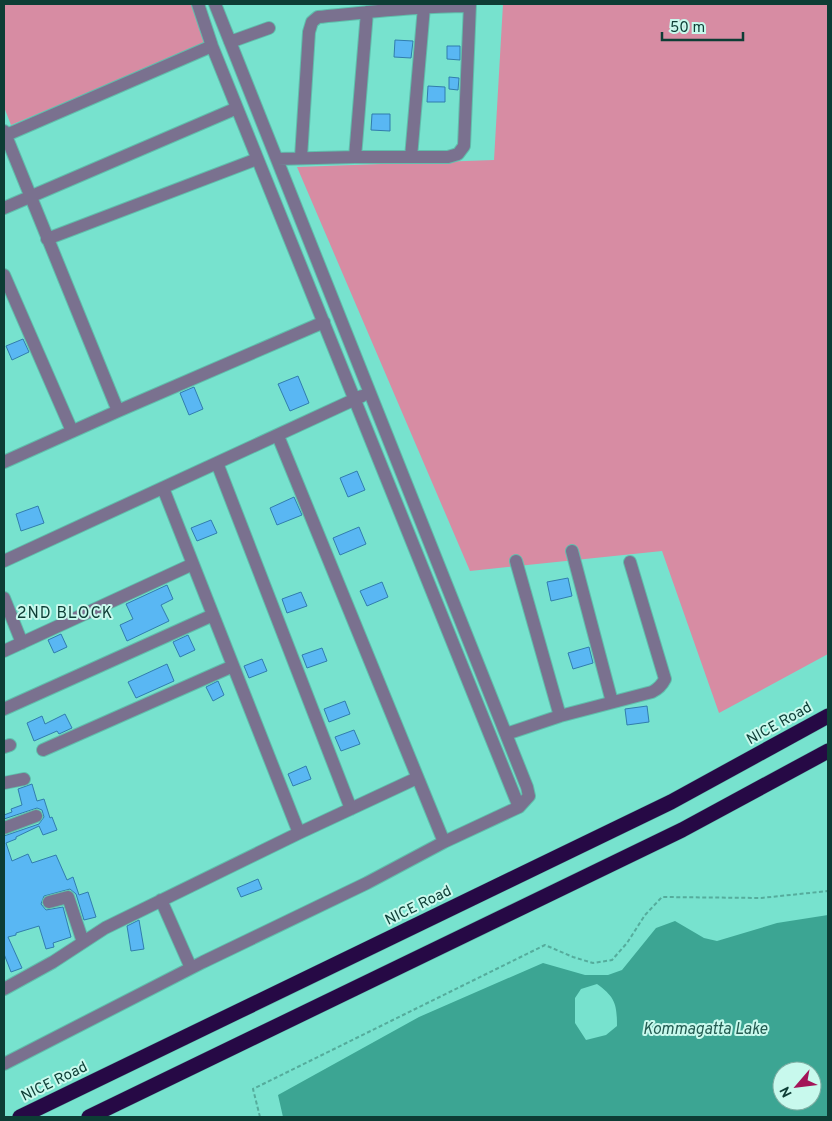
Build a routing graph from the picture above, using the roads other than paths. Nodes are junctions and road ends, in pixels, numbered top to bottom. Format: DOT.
graph roads {
  1 [pos="198,4"];
  2 [pos="215,4"];
  3 [pos="470,5"];
  4 [pos="424,7"];
  5 [pos="368,12"];
  6 [pos="269,28"];
  7 [pos="230,42"];
  8 [pos="212,46"];
  9 [pos="237,108"];
  10 [pos="4,134"];
  11 [pos="355,156"];
  12 [pos="302,157"];
  13 [pos="411,157"];
  14 [pos="257,158"];
  15 [pos="277,159"];
  16 [pos="30,196"];
  17 [pos="4,208"];
  18 [pos="47,239"];
  19 [pos="4,275"];
  20 [pos="324,322"];
  21 [pos="370,392"];
  22 [pos="355,399"];
  23 [pos="118,411"];
  24 [pos="72,431"];
  25 [pos="278,436"];
  26 [pos="4,462"];
  27 [pos="217,463"];
  28 [pos="163,488"];
  29 [pos="572,551"];
  30 [pos="4,561"];
  31 [pos="516,561"];
  32 [pos="630,562"];
  33 [pos="193,564"];
  34 [pos="4,598"];
  35 [pos="213,615"];
  36 [pos="22,643"];
  37 [pos="4,651"];
  38 [pos="233,666"];
  39 [pos="612,702"];
  40 [pos="4,709"];
  41 [pos="560,716"];
  42 [pos="828,716"];
  43 [pos="506,734"];
  44 [pos="43,750"];
  45 [pos="828,751"];
  46 [pos="417,778"];
  47 [pos="24,779"];
  48 [pos="4,783"];
  49 [pos="519,807"];
  50 [pos="351,809"];
  51 [pos="36,816"];
  52 [pos="4,828"];
  53 [pos="299,833"];
  54 [pos="444,842"];
  55 [pos="161,900"];
  56 [pos="49,902"];
  57 [pos="83,942"];
  58 [pos="192,968"];
  59 [pos="4,989"];
  60 [pos="4,1064"];
  61 [pos="20,1117"];
  62 [pos="89,1117"];
  1 -- 8 [label="street"];
  2 -- 7 [label="street"];
  3 -- 4 [label="street"];
  3 -- 13 [label="street"];
  4 -- 5 [label="street"];
  4 -- 13 [label="street"];
  5 -- 11 [label="street"];
  5 -- 12 [label="street"];
  6 -- 7 [label="street"];
  7 -- 15 [label="street"];
  8 -- 9 [label="street"];
  8 -- 10 [label="street"];
  9 -- 14 [label="street"];
  9 -- 16 [label="street"];
  10 -- 16 [label="street"];
  11 -- 12 [label="street"];
  11 -- 13 [label="street"];
  12 -- 15 [label="street"];
  14 -- 18 [label="street"];
  14 -- 20 [label="street"];
  15 -- 21 [label="street"];
  16 -- 17 [label="street"];
  16 -- 18 [label="street"];
  18 -- 23 [label="street"];
  19 -- 24 [label="street"];
  20 -- 22 [label="street"];
  20 -- 23 [label="street"];
  21 -- 22 [label="street"];
  21 -- 43 [label="street"];
  22 -- 25 [label="street"];
  22 -- 49 [label="street"];
  23 -- 24 [label="street"];
  24 -- 26 [label="street"];
  25 -- 27 [label="street"];
  25 -- 46 [label="street"];
  27 -- 28 [label="street"];
  27 -- 50 [label="street"];
  28 -- 30 [label="street"];
  28 -- 33 [label="street"];
  29 -- 39 [label="street"];
  31 -- 41 [label="street"];
  32 -- 39 [label="street"];
  33 -- 35 [label="street"];
  33 -- 36 [label="street"];
  34 -- 36 [label="street"];
  35 -- 38 [label="street"];
  35 -- 40 [label="street"];
  36 -- 37 [label="street"];
  38 -- 44 [label="street"];
  38 -- 53 [label="street"];
  39 -- 41 [label="street"];
  41 -- 43 [label="street"];
  42 -- 61 [label="highway, NICE Road"];
  43 -- 49 [label="street"];
  45 -- 62 [label="highway"];
  46 -- 50 [label="street"];
  46 -- 54 [label="street"];
  47 -- 48 [label="street"];
  49 -- 54 [label="street"];
  50 -- 53 [label="street"];
  51 -- 52 [label="street"];
  53 -- 55 [label="street"];
  54 -- 58 [label="street"];
  55 -- 57 [label="street"];
  55 -- 58 [label="street"];
  56 -- 57 [label="street"];
  57 -- 59 [label="street"];
  58 -- 60 [label="street"];
}
